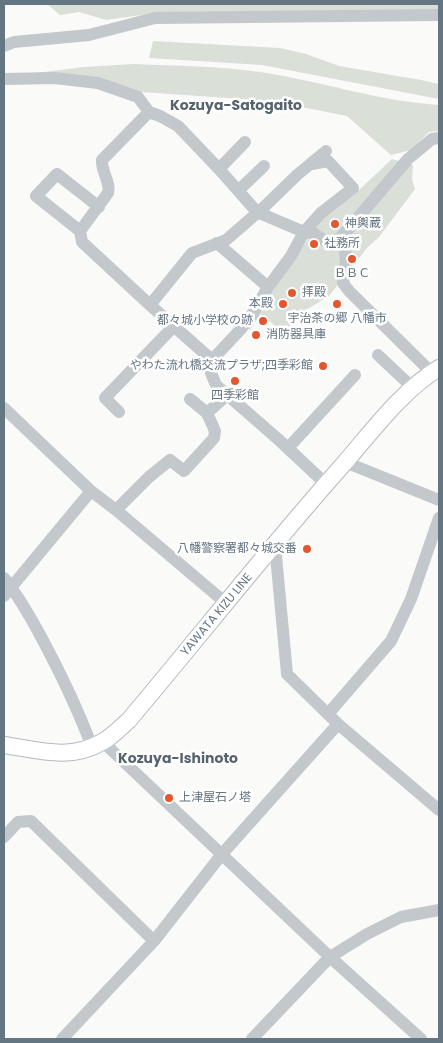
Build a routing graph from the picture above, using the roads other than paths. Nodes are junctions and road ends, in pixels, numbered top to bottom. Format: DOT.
graph roads {
  1 [pos="439,15"];
  2 [pos="4,46"];
  3 [pos="4,78"];
  4 [pos="149,112"];
  5 [pos="439,138"];
  6 [pos="245,142"];
  7 [pos="326,151"];
  8 [pos="312,164"];
  9 [pos="264,166"];
  10 [pos="219,169"];
  11 [pos="239,190"];
  12 [pos="99,207"];
  13 [pos="257,212"];
  14 [pos="80,231"];
  15 [pos="304,232"];
  16 [pos="344,234"];
  17 [pos="217,243"];
  18 [pos="268,287"];
  19 [pos="150,305"];
  20 [pos="174,326"];
  21 [pos="378,355"];
  22 [pos="212,360"];
  23 [pos="436,370"];
  24 [pos="355,375"];
  25 [pos="413,388"];
  26 [pos="227,395"];
  27 [pos="190,399"];
  28 [pos="4,408"];
  29 [pos="119,412"];
  30 [pos="207,414"];
  31 [pos="288,448"];
  32 [pos="345,462"];
  33 [pos="326,484"];
  34 [pos="91,491"];
  35 [pos="439,500"];
  36 [pos="116,510"];
  37 [pos="439,518"];
  38 [pos="275,546"];
  39 [pos="6,587"];
  40 [pos="227,604"];
  41 [pos="328,714"];
  42 [pos="338,724"];
  43 [pos="4,745"];
  44 [pos="98,745"];
  45 [pos="439,810"];
  46 [pos="4,837"];
  47 [pos="222,854"];
  48 [pos="439,910"];
  49 [pos="154,941"];
  50 [pos="330,957"];
  51 [pos="62,1039"];
  52 [pos="252,1039"];
  53 [pos="421,1039"];
  1 -- 2 [label="street"];
  3 -- 4 [label="street"];
  4 -- 10 [label="street"];
  4 -- 12 [label="street"];
  5 -- 16 [label="street"];
  6 -- 10 [label="street"];
  7 -- 8 [label="street"];
  8 -- 13 [label="street"];
  8 -- 15 [label="street"];
  9 -- 11 [label="street"];
  10 -- 11 [label="street"];
  11 -- 13 [label="street"];
  12 -- 14 [label="street"];
  12 -- 14 [label="street"];
  13 -- 15 [label="street"];
  13 -- 17 [label="street"];
  14 -- 19 [label="street"];
  15 -- 16 [label="street"];
  15 -- 18 [label="street"];
  16 -- 23 [label="street"];
  17 -- 18 [label="street"];
  17 -- 19 [label="street"];
  18 -- 22 [label="street"];
  19 -- 20 [label="street"];
  20 -- 22 [label="street"];
  20 -- 29 [label="street"];
  21 -- 25 [label="street"];
  22 -- 26 [label="street"];
  23 -- 25 [label="main road, YAWATA KIZU LINE"];
  24 -- 31 [label="street"];
  25 -- 32 [label="main road, YAWATA KIZU LINE"];
  26 -- 30 [label="street"];
  26 -- 31 [label="street"];
  27 -- 30 [label="street"];
  28 -- 34 [label="street"];
  30 -- 36 [label="street"];
  31 -- 33 [label="street"];
  32 -- 33 [label="main road, YAWATA KIZU LINE"];
  32 -- 35 [label="street"];
  33 -- 38 [label="main road, YAWATA KIZU LINE"];
  34 -- 36 [label="street"];
  34 -- 39 [label="street"];
  36 -- 40 [label="street"];
  37 -- 41 [label="street"];
  38 -- 40 [label="main road, YAWATA KIZU LINE"];
  38 -- 41 [label="street"];
  39 -- 44 [label="street"];
  40 -- 44 [label="main road, YAWATA KIZU LINE"];
  41 -- 42 [label="street"];
  42 -- 45 [label="street"];
  42 -- 47 [label="street"];
  43 -- 44 [label="main road, YAWATA KIZU LINE"];
  44 -- 47 [label="street"];
  46 -- 49 [label="street"];
  47 -- 49 [label="street"];
  47 -- 50 [label="street"];
  48 -- 50 [label="street"];
  49 -- 51 [label="street"];
  50 -- 52 [label="street"];
  50 -- 53 [label="street"];
}
